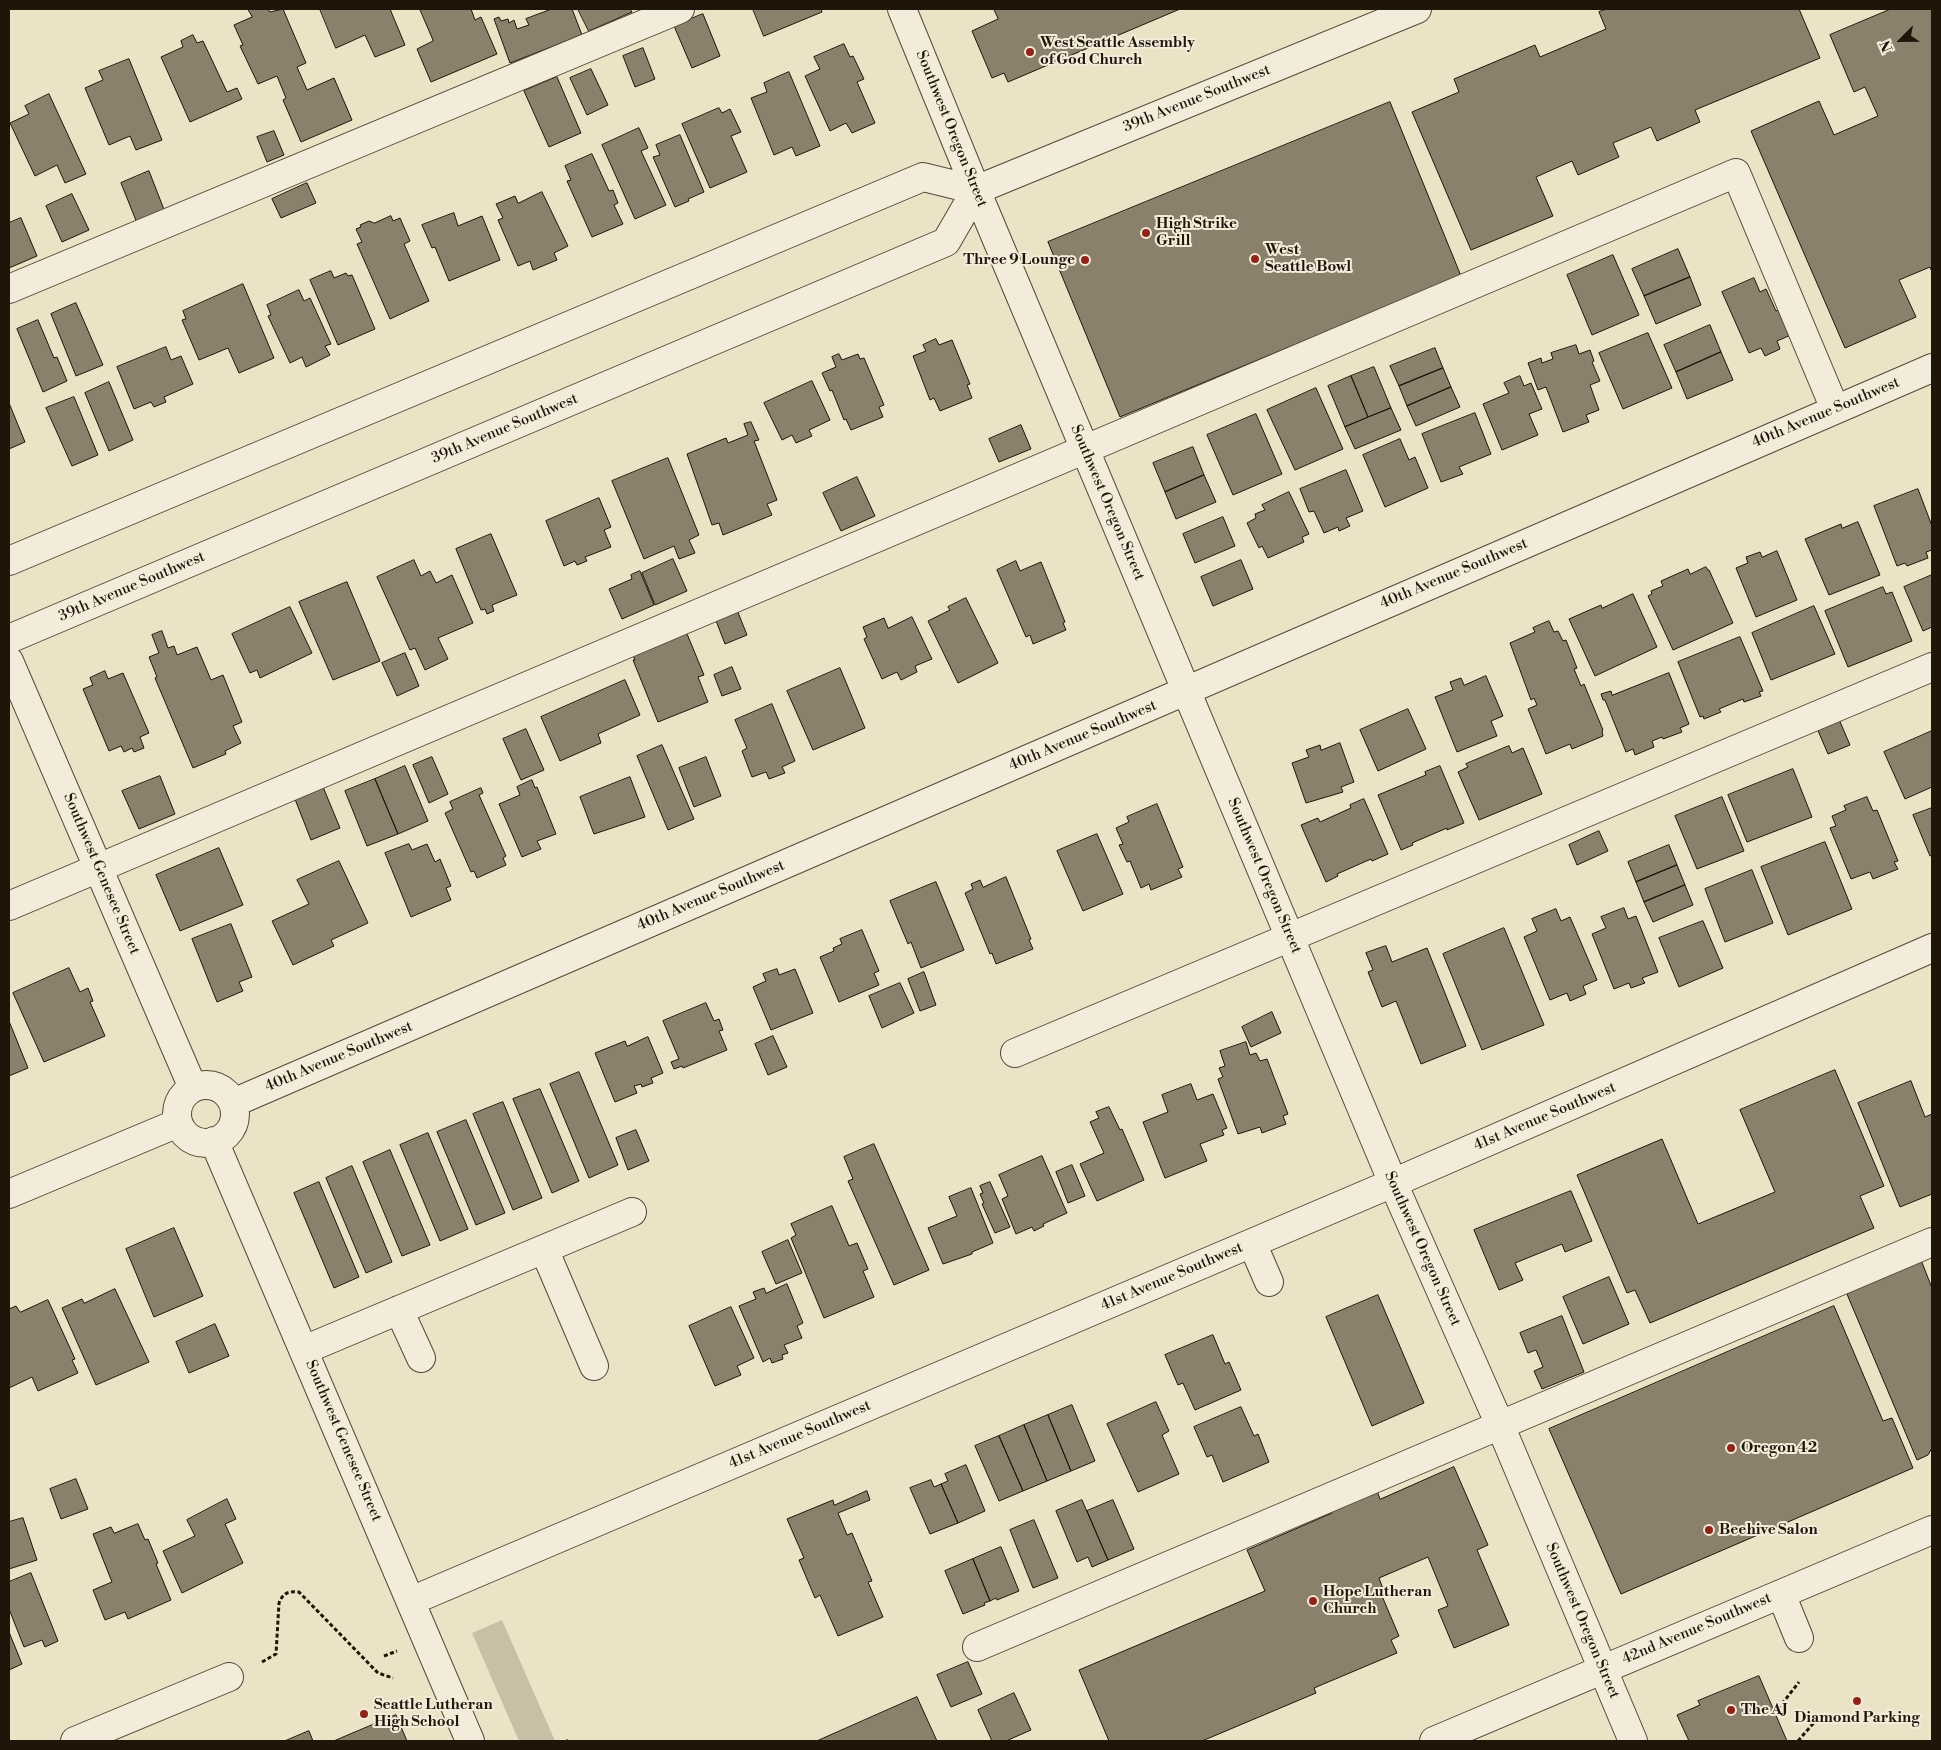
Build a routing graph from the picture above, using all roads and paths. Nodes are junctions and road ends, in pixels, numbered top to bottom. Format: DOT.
graph roads {
  1 [pos="680,9"];
  2 [pos="902,9"];
  3 [pos="1417,9"];
  4 [pos="976,190"];
  5 [pos="9,290"];
  6 [pos="1932,368"];
  7 [pos="1836,409"];
  8 [pos="1085,450"];
  9 [pos="9,561"];
  10 [pos="9,639"];
  11 [pos="9,661"];
  12 [pos="1932,667"];
  13 [pos="1187,691"];
  14 [pos="98,868"];
  15 [pos="9,906"];
  16 [pos="1290,938"];
  17 [pos="1932,948"];
  18 [pos="1015,1053"];
  19 [pos="193,1088"];
  20 [pos="233,1103"];
  21 [pos="178,1123"];
  22 [pos="214,1141"];
  23 [pos="1393,1183"];
  24 [pos="9,1194"];
  25 [pos="632,1212"];
  26 [pos="1932,1242"];
  27 [pos="1252,1243"];
  28 [pos="544,1249"];
  29 [pos="1269,1282"];
  30 [pos="399,1310"];
  31 [pos="304,1350"];
  32 [pos="421,1358"];
  33 [pos="594,1366"];
  34 [pos="1500,1425"];
  35 [pos="1932,1530"];
  36 [pos="1781,1594"];
  37 [pos="411,1601"];
  38 [pos="1799,1638"];
  39 [pos="976,1647"];
  40 [pos="401,1650"];
  41 [pos="384,1656"];
  42 [pos="262,1662"];
  43 [pos="1602,1669"];
  44 [pos="229,1676"];
  45 [pos="393,1678"];
  46 [pos="1799,1682"];
  47 [pos="1778,1709"];
  48 [pos="1817,1720"];
  49 [pos="75,1741"];
  50 [pos="470,1741"];
  51 [pos="1434,1741"];
  52 [pos="1633,1741"];
  53 [pos="1798,1741"];
  1 -- 5 [label="street"];
  2 -- 4 [label="street, Southwest Oregon Street"];
  3 -- 4 [label="street, 39th Avenue Southwest"];
  4 -- 8 [label="street, Southwest Oregon Street"];
  4 -- 9 [label="street"];
  4 -- 10 [label="street, 39th Avenue Southwest"];
  6 -- 7 [label="street, 40th Avenue Southwest"];
  7 -- 8 [label="street"];
  7 -- 13 [label="street, 40th Avenue Southwest"];
  8 -- 13 [label="street, Southwest Oregon Street"];
  8 -- 14 [label="street"];
  11 -- 14 [label="street, Southwest Genesee Street"];
  12 -- 16 [label="street"];
  13 -- 16 [label="street, Southwest Oregon Street"];
  13 -- 20 [label="street, 40th Avenue Southwest"];
  14 -- 15 [label="street"];
  14 -- 19 [label="street, Southwest Genesee Street"];
  16 -- 18 [label="street"];
  16 -- 23 [label="street, Southwest Oregon Street"];
  17 -- 23 [label="street, 41st Avenue Southwest"];
  19 -- 20 [label="street"];
  19 -- 21 [label="street"];
  20 -- 22 [label="street"];
  21 -- 22 [label="street"];
  21 -- 24 [label="street"];
  22 -- 31 [label="street, Southwest Genesee Street"];
  23 -- 27 [label="street, 41st Avenue Southwest"];
  23 -- 34 [label="street, Southwest Oregon Street"];
  25 -- 28 [label="street"];
  26 -- 34 [label="street"];
  27 -- 29 [label="street"];
  27 -- 37 [label="street, 41st Avenue Southwest"];
  28 -- 30 [label="street"];
  28 -- 33 [label="street"];
  30 -- 31 [label="street"];
  30 -- 32 [label="street"];
  31 -- 37 [label="street, Southwest Genesee Street"];
  34 -- 39 [label="street"];
  34 -- 43 [label="street, Southwest Oregon Street"];
  35 -- 36 [label="street, 42nd Avenue Southwest"];
  36 -- 38 [label="street"];
  36 -- 43 [label="street, 42nd Avenue Southwest"];
  37 -- 50 [label="street, Southwest Genesee Street"];
  40 -- 41 [label="path"];
  42 -- 45 [label="path"];
  43 -- 51 [label="street, 42nd Avenue Southwest"];
  43 -- 52 [label="street, Southwest Oregon Street"];
  44 -- 49 [label="street"];
  46 -- 47 [label="path"];
  48 -- 53 [label="path"];
}
